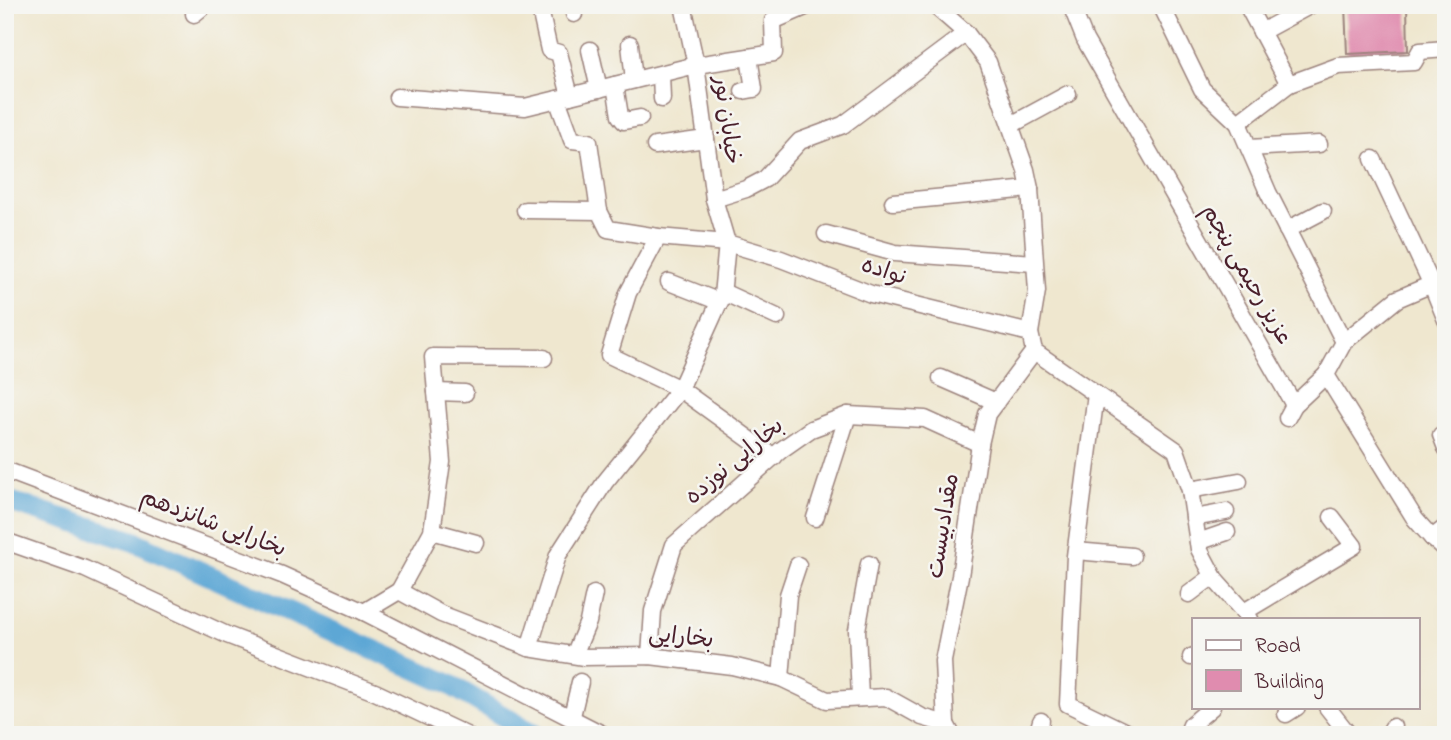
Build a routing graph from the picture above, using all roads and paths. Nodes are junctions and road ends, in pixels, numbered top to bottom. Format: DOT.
graph roads {
  1 [pos="539,5"];
  2 [pos="683,5"];
  3 [pos="810,5"];
  4 [pos="934,5"];
  5 [pos="1071,5"];
  6 [pos="1161,5"];
  7 [pos="1247,5"];
  8 [pos="1311,5"];
  9 [pos="1261,32"];
  10 [pos="966,33"];
  11 [pos="630,44"];
  12 [pos="1446,48"];
  13 [pos="590,50"];
  14 [pos="749,57"];
  15 [pos="696,65"];
  16 [pos="661,74"];
  17 [pos="634,80"];
  18 [pos="1289,85"];
  19 [pos="607,87"];
  20 [pos="743,91"];
  21 [pos="1068,94"];
  22 [pos="397,97"];
  23 [pos="563,97"];
  24 [pos="662,99"];
  25 [pos="640,118"];
  26 [pos="1238,123"];
  27 [pos="1011,125"];
  28 [pos="706,139"];
  29 [pos="1319,144"];
  30 [pos="655,146"];
  31 [pos="1244,146"];
  32 [pos="1373,159"];
  33 [pos="1030,188"];
  34 [pos="714,199"];
  35 [pos="893,202"];
  36 [pos="525,210"];
  37 [pos="599,211"];
  38 [pos="1323,211"];
  39 [pos="1287,230"];
  40 [pos="826,234"];
  41 [pos="658,237"];
  42 [pos="727,243"];
  43 [pos="1034,263"];
  44 [pos="1439,281"];
  45 [pos="669,282"];
  46 [pos="721,297"];
  47 [pos="777,317"];
  48 [pos="1446,320"];
  49 [pos="1030,333"];
  50 [pos="1344,342"];
  51 [pos="1034,351"];
  52 [pos="544,358"];
  53 [pos="1326,375"];
  54 [pos="941,378"];
  55 [pos="680,389"];
  56 [pos="436,391"];
  57 [pos="465,393"];
  58 [pos="1096,394"];
  59 [pos="996,402"];
  60 [pos="848,415"];
  61 [pos="1446,433"];
  62 [pos="980,444"];
  63 [pos="1446,448"];
  64 [pos="774,457"];
  65 [pos="5,470"];
  66 [pos="1239,481"];
  67 [pos="1190,491"];
  68 [pos="1226,512"];
  69 [pos="1332,517"];
  70 [pos="815,518"];
  71 [pos="1194,518"];
  72 [pos="1446,527"];
  73 [pos="432,531"];
  74 [pos="1227,532"];
  75 [pos="1432,538"];
  76 [pos="5,541"];
  77 [pos="476,542"];
  78 [pos="1198,542"];
  79 [pos="1446,550"];
  80 [pos="1075,554"];
  81 [pos="1132,556"];
  82 [pos="869,564"];
  83 [pos="798,565"];
  84 [pos="1213,576"];
  85 [pos="399,591"];
  86 [pos="594,594"];
  87 [pos="1189,594"];
  88 [pos="364,612"];
  89 [pos="1247,615"];
  90 [pos="529,648"];
  91 [pos="575,655"];
  92 [pos="650,656"];
  93 [pos="781,678"];
  94 [pos="580,682"];
  95 [pos="860,698"];
  96 [pos="1211,708"];
  97 [pos="1342,713"];
  98 [pos="572,716"];
  99 [pos="949,729"];
  100 [pos="466,735"];
  101 [pos="604,735"];
  102 [pos="1132,735"];
  103 [pos="1187,735"];
  104 [pos="1349,735"];
  1 -- 23 [label="street"];
  2 -- 15 [label="street"];
  3 -- 14 [label="street"];
  4 -- 10 [label="street"];
  5 -- 53 [label="street, عزیز رحیمی پنجم"];
  6 -- 26 [label="street"];
  7 -- 9 [label="street"];
  8 -- 9 [label="street"];
  9 -- 18 [label="street"];
  10 -- 27 [label="street"];
  10 -- 34 [label="street"];
  11 -- 17 [label="street"];
  12 -- 18 [label="street"];
  13 -- 19 [label="street"];
  14 -- 15 [label="street"];
  14 -- 20 [label="street"];
  15 -- 16 [label="street, خیابان نور"];
  15 -- 28 [label="street, خیابان نور"];
  16 -- 17 [label="street, خیابان نور"];
  16 -- 24 [label="street"];
  17 -- 19 [label="street, خیابان نور"];
  18 -- 26 [label="street"];
  19 -- 23 [label="street, خیابان نور"];
  19 -- 25 [label="street"];
  21 -- 27 [label="street"];
  22 -- 23 [label="street, خیابان نور"];
  23 -- 37 [label="street"];
  26 -- 31 [label="street"];
  27 -- 33 [label="street"];
  28 -- 30 [label="street"];
  28 -- 34 [label="street, خیابان نور"];
  29 -- 31 [label="street"];
  31 -- 39 [label="street"];
  32 -- 44 [label="street"];
  33 -- 35 [label="street"];
  33 -- 43 [label="street"];
  34 -- 42 [label="street, خیابان نور"];
  36 -- 37 [label="street"];
  37 -- 41 [label="street, نواده"];
  38 -- 39 [label="street"];
  39 -- 50 [label="street"];
  40 -- 43 [label="street"];
  41 -- 42 [label="street, نواده"];
  41 -- 55 [label="street"];
  42 -- 46 [label="street, خیابان نور"];
  42 -- 49 [label="street, نواده"];
  43 -- 49 [label="street"];
  44 -- 48 [label="street"];
  44 -- 50 [label="street"];
  45 -- 46 [label="street"];
  46 -- 47 [label="street"];
  46 -- 55 [label="street, خیابان نور"];
  49 -- 51 [label="street"];
  50 -- 53 [label="street"];
  51 -- 58 [label="street"];
  51 -- 59 [label="street, مقدادبیست"];
  52 -- 56 [label="street"];
  53 -- 75 [label="street"];
  54 -- 59 [label="street"];
  55 -- 64 [label="street"];
  55 -- 90 [label="street, خیابان نور"];
  56 -- 57 [label="street"];
  56 -- 73 [label="street"];
  58 -- 67 [label="street"];
  58 -- 80 [label="street"];
  59 -- 62 [label="street, مقدادبیست"];
  60 -- 62 [label="street, بخارایی نوزده"];
  60 -- 64 [label="street, بخارایی نوزده"];
  60 -- 70 [label="street"];
  61 -- 63 [label="street"];
  62 -- 99 [label="street, مقدادبیست"];
  64 -- 92 [label="street, بخارایی نوزده"];
  65 -- 88 [label="street, بخارایی شانزدهم"];
  66 -- 67 [label="street"];
  67 -- 71 [label="street"];
  68 -- 71 [label="street"];
  69 -- 89 [label="street"];
  71 -- 78 [label="street"];
  72 -- 75 [label="street"];
  73 -- 77 [label="street"];
  73 -- 85 [label="street"];
  74 -- 78 [label="street"];
  75 -- 79 [label="street"];
  76 -- 100 [label="street"];
  78 -- 84 [label="street"];
  80 -- 81 [label="street"];
  80 -- 102 [label="street"];
  82 -- 95 [label="street"];
  83 -- 93 [label="street"];
  84 -- 87 [label="street"];
  84 -- 89 [label="street"];
  85 -- 88 [label="street"];
  85 -- 90 [label="street, بخارایی"];
  86 -- 91 [label="street"];
  88 -- 98 [label="street, بخارایی شانزدهم"];
  90 -- 91 [label="street, بخارایی"];
  91 -- 92 [label="street, بخارایی"];
  92 -- 93 [label="street, بخارایی"];
  93 -- 95 [label="street, بخارایی"];
  94 -- 98 [label="street"];
  95 -- 99 [label="street, بخارایی"];
  96 -- 103 [label="street"];
  97 -- 104 [label="street"];
  98 -- 101 [label="street, بخارایی شانزدهم"];
}
